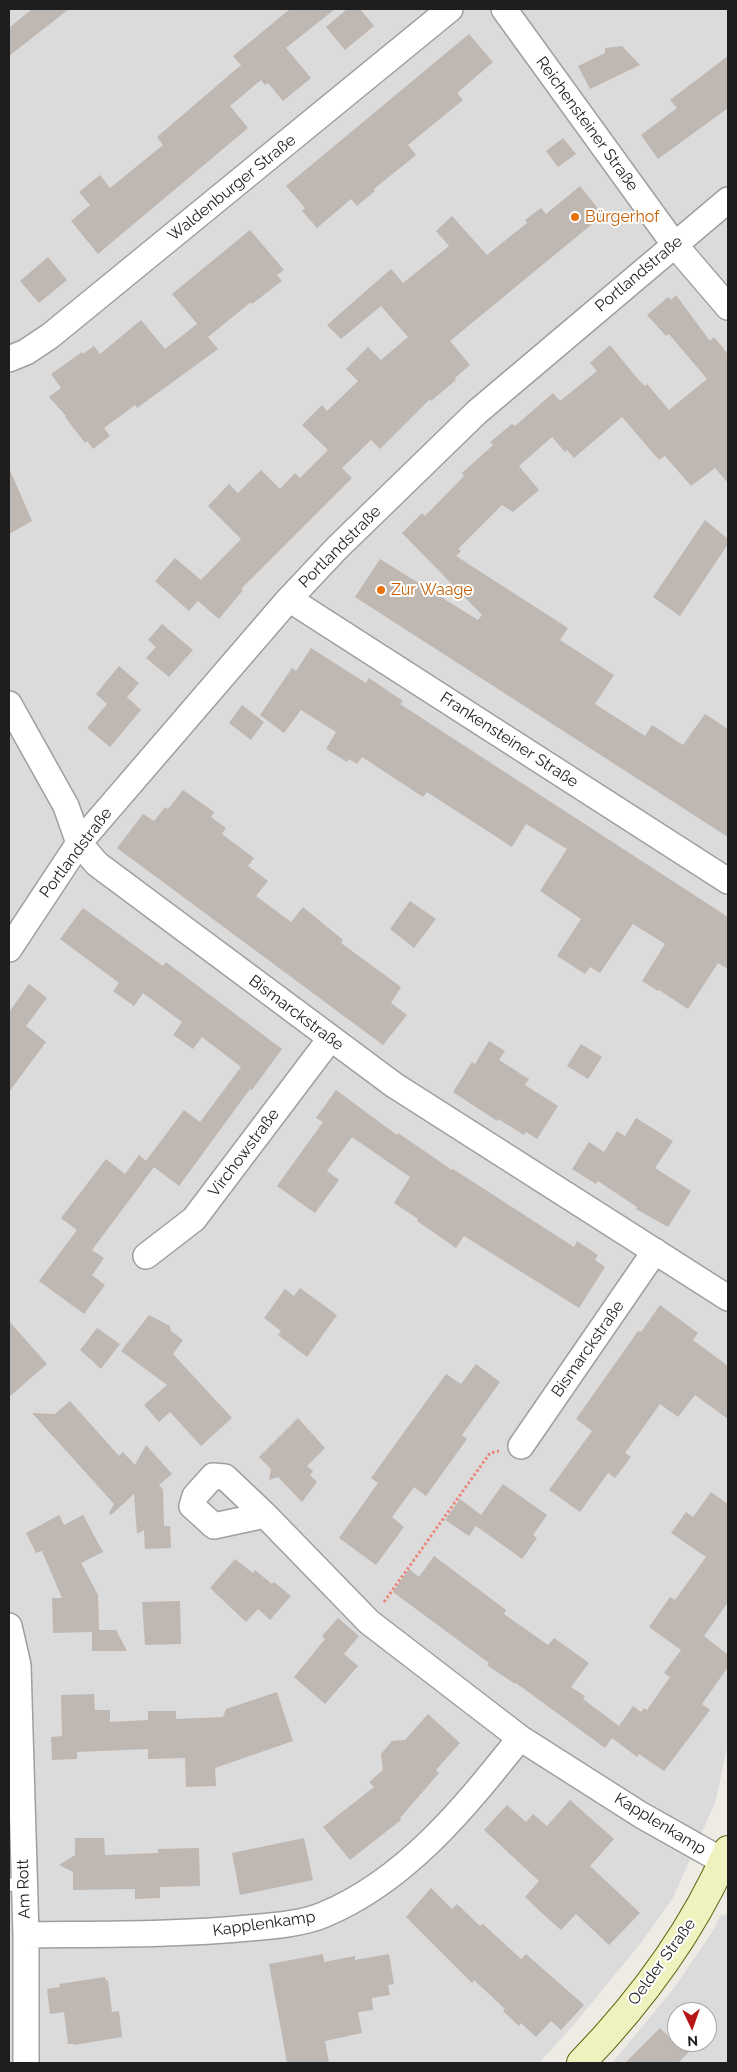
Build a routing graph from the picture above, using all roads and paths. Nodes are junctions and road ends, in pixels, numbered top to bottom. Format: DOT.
graph roads {
  1 [pos="450,9"];
  2 [pos="504,9"];
  3 [pos="728,200"];
  4 [pos="674,244"];
  5 [pos="728,307"];
  6 [pos="9,359"];
  7 [pos="289,599"];
  8 [pos="9,704"];
  9 [pos="79,843"];
  10 [pos="728,881"];
  11 [pos="9,948"];
  12 [pos="330,1039"];
  13 [pos="655,1252"];
  14 [pos="146,1256"];
  15 [pos="728,1298"];
  16 [pos="521,1446"];
  17 [pos="265,1515"];
  18 [pos="369,1622"];
  19 [pos="9,1626"];
  20 [pos="520,1738"];
  21 [pos="727,1858"];
  22 [pos="16,1884"];
  23 [pos="26,1935"];
  24 [pos="26,2063"];
  25 [pos="580,2063"];
  1 -- 6 [label="street, Waldenburger Straße"];
  2 -- 4 [label="street, Reichensteiner Straße"];
  3 -- 4 [label="street, Portlandstraße"];
  4 -- 5 [label="street, Reichensteiner Straße"];
  4 -- 7 [label="street, Portlandstraße"];
  7 -- 9 [label="street, Portlandstraße"];
  7 -- 10 [label="street, Frankensteiner Straße"];
  8 -- 9 [label="street, Bismarckstraße"];
  9 -- 11 [label="street, Portlandstraße"];
  9 -- 12 [label="street, Bismarckstraße"];
  12 -- 13 [label="street, Bismarckstraße"];
  12 -- 14 [label="street, Virchowstraße"];
  13 -- 15 [label="street, Bismarckstraße"];
  13 -- 16 [label="street, Bismarckstraße"];
  16 -- 18 [label="path"];
  17 -- 18 [label="street, Kapplenkamp"];
  18 -- 20 [label="street, Kapplenkamp"];
  19 -- 22 [label="street, Am Rott"];
  20 -- 21 [label="street, Kapplenkamp"];
  20 -- 23 [label="street, Kapplenkamp"];
  21 -- 25 [label="street, Oelder Straße"];
  22 -- 23 [label="street, Am Rott"];
  23 -- 24 [label="street, Am Rott"];
}
